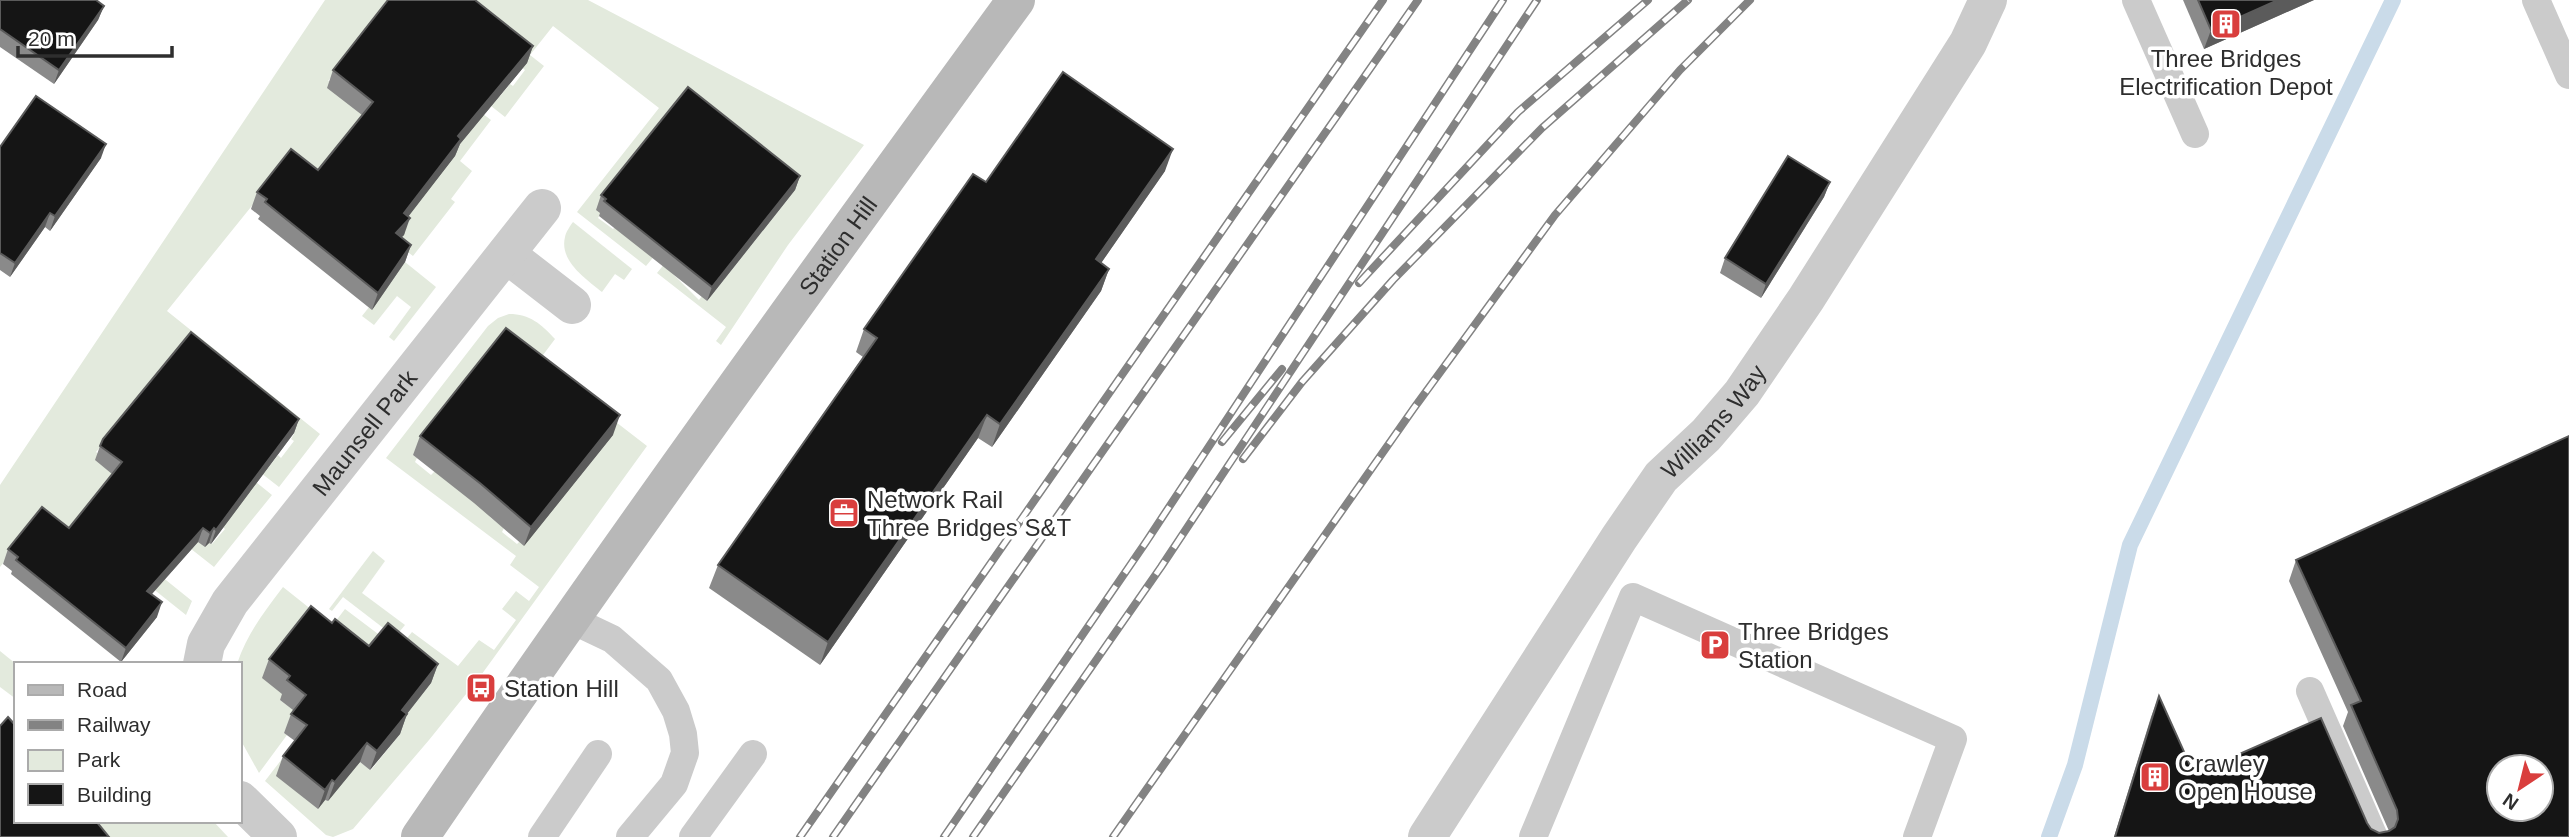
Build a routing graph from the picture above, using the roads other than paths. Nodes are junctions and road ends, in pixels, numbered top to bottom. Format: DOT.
graph roads {
  1 [pos="1016,0"];
  2 [pos="1988,0"];
  3 [pos="2136,0"];
  4 [pos="2536,0"];
  5 [pos="2569,75"];
  6 [pos="2195,134"];
  7 [pos="542,208"];
  8 [pos="506,254"];
  9 [pos="572,305"];
  10 [pos="572,620"];
  11 [pos="202,662"];
  12 [pos="2310,691"];
  13 [pos="598,754"];
  14 [pos="753,754"];
  15 [pos="242,802"];
  16 [pos="278,837"];
  17 [pos="420,837"];
  18 [pos="542,837"];
  19 [pos="630,837"];
  20 [pos="693,837"];
  21 [pos="1427,837"];
  22 [pos="1532,837"];
  23 [pos="1917,837"];
  24 [pos="2374,837"];
  1 -- 10 [label="street, Station Hill"];
  2 -- 21 [label="street, Williams Way"];
  3 -- 6 [label="lane"];
  4 -- 5 [label="lane"];
  7 -- 8 [label="street, Maunsell Park"];
  8 -- 9 [label="street"];
  8 -- 11 [label="street, Maunsell Park"];
  10 -- 17 [label="street, Station Hill"];
  10 -- 19 [label="lane"];
  12 -- 24 [label="lane"];
  13 -- 18 [label="lane"];
  14 -- 20 [label="lane"];
  15 -- 16 [label="street"];
  22 -- 23 [label="lane"];
}
